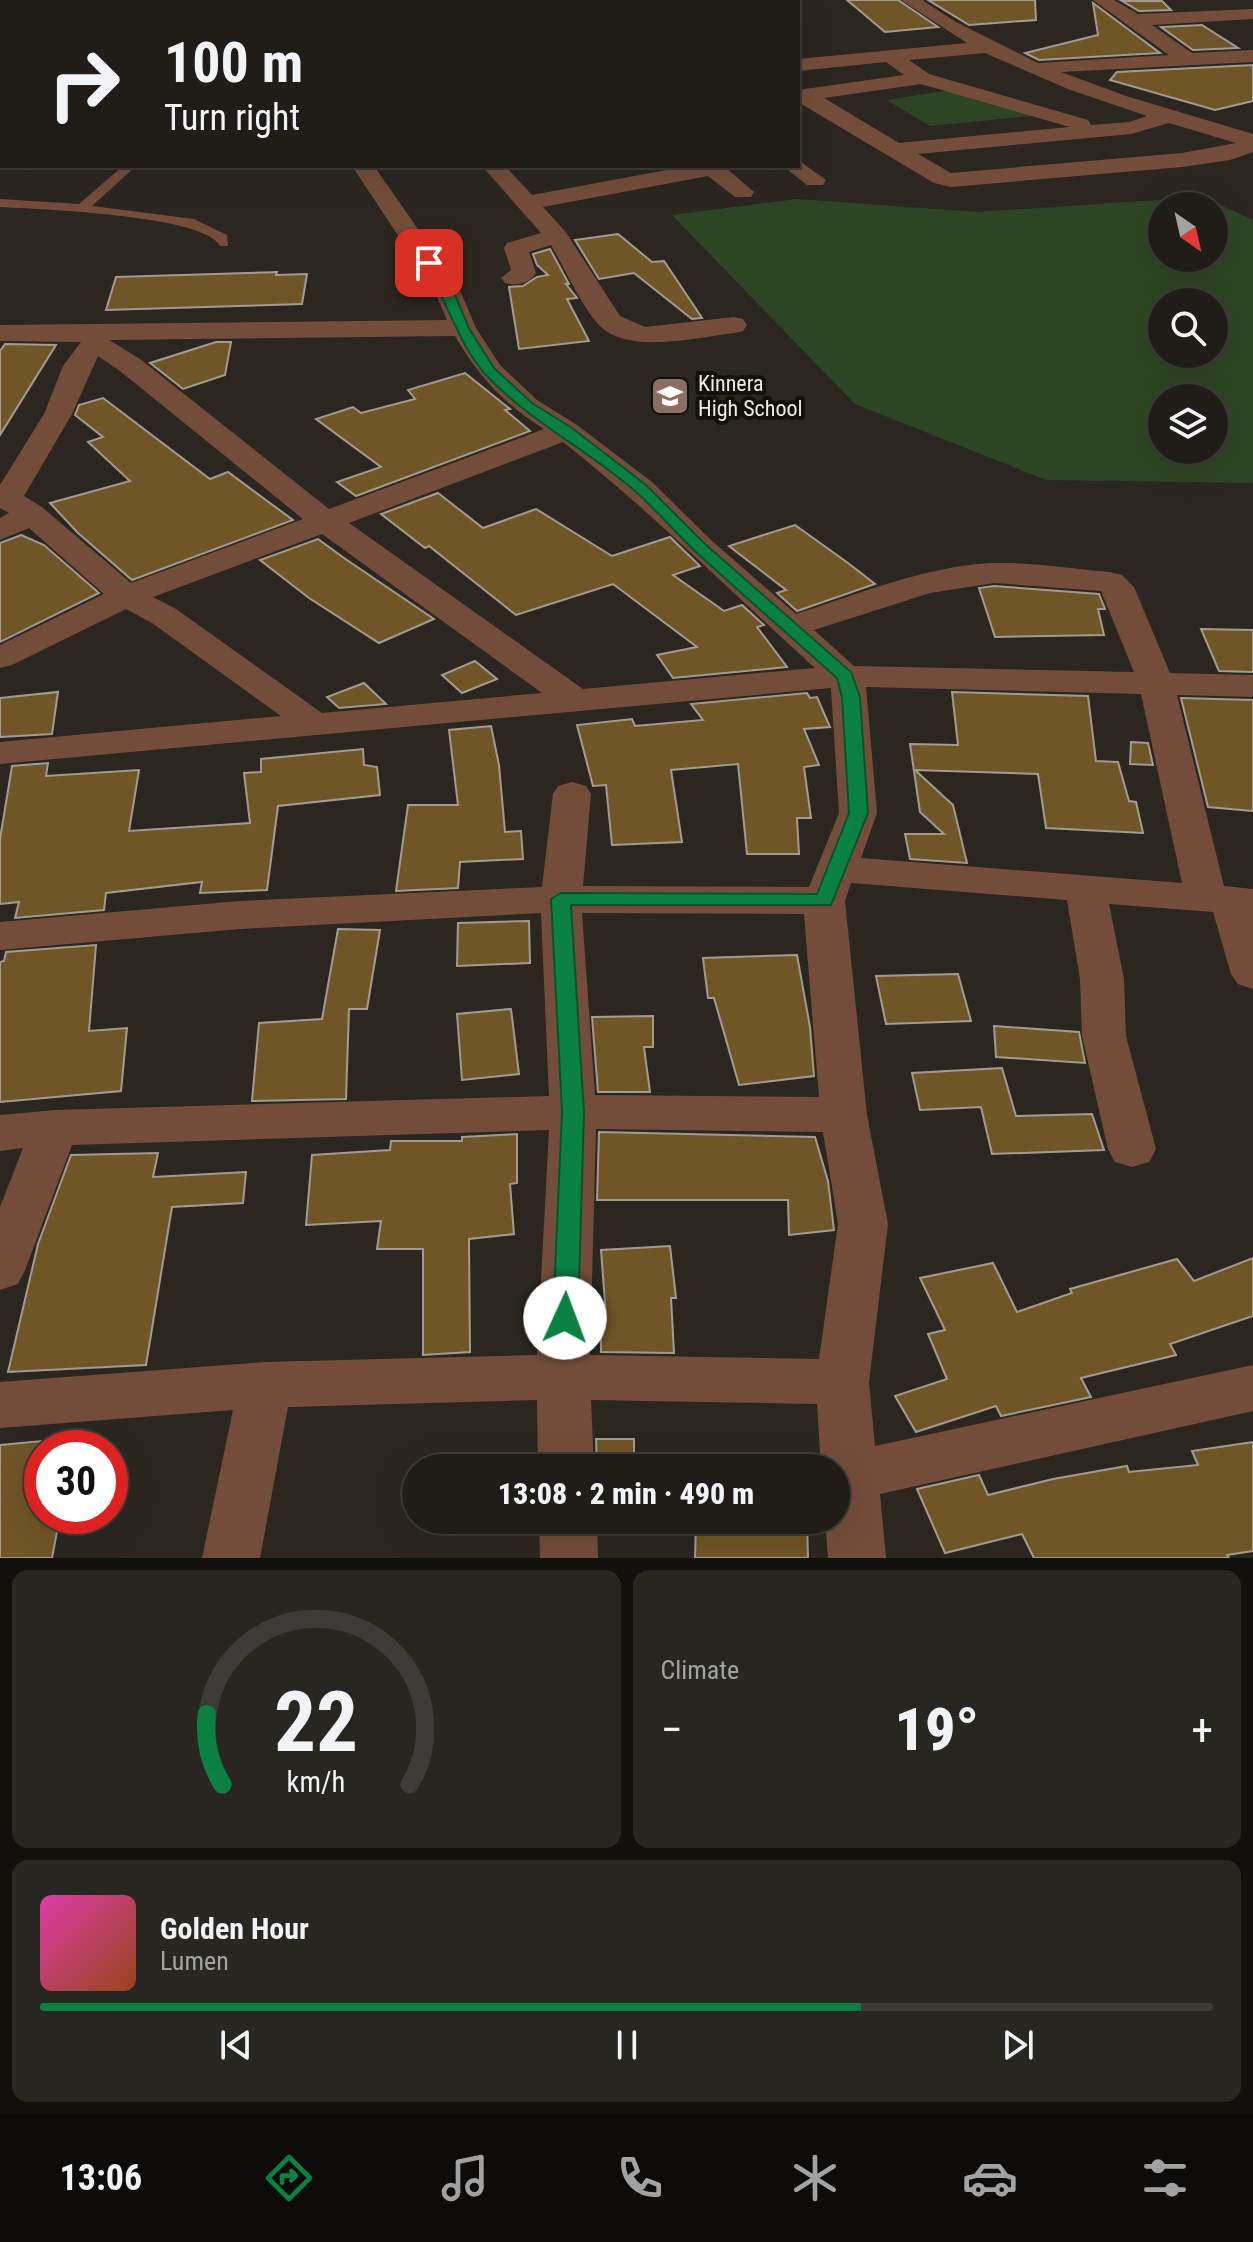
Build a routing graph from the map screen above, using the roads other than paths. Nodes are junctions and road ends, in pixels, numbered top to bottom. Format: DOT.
graph roads {
  1 [pos="910,0"];
  2 [pos="1102,0"];
  3 [pos="1253,14"];
  4 [pos="1134,20"];
  5 [pos="984,47"];
  6 [pos="890,56"];
  7 [pos="1253,56"];
  8 [pos="1187,59"];
  9 [pos="800,65"];
  10 [pos="1031,68"];
  11 [pos="922,78"];
  12 [pos="801,96"];
  13 [pos="1168,116"];
  14 [pos="1103,131"];
  15 [pos="1253,143"];
  16 [pos="896,150"];
  17 [pos="128,168"];
  18 [pos="364,168"];
  19 [pos="495,168"];
  20 [pos="706,168"];
  21 [pos="712,168"];
  22 [pos="797,168"];
  23 [pos="815,180"];
  24 [pos="743,192"];
  25 [pos="0,203"];
  26 [pos="529,203"];
  27 [pos="82,208"];
  28 [pos="557,236"];
  29 [pos="224,243"];
  30 [pos="514,278"];
  31 [pos="734,325"];
  32 [pos="463,328"];
  33 [pos="0,333"];
  34 [pos="92,337"];
  35 [pos="567,431"];
  36 [pos="13,504"];
  37 [pos="325,521"];
  38 [pos="0,531"];
  39 [pos="126,596"];
  40 [pos="790,627"];
  41 [pos="0,658"];
  42 [pos="845,676"];
  43 [pos="1157,685"];
  44 [pos="1253,686"];
  45 [pos="575,700"];
  46 [pos="316,725"];
  47 [pos="0,753"];
  48 [pos="572,794"];
  49 [pos="830,885"];
  50 [pos="1086,889"];
  51 [pos="561,899"];
  52 [pos="1229,900"];
  53 [pos="0,936"];
  54 [pos="1253,974"];
  55 [pos="573,1112"];
  56 [pos="844,1115"];
  57 [pos="55,1128"];
  58 [pos="0,1133"];
  59 [pos="1132,1149"];
  60 [pos="0,1270"];
  61 [pos="563,1377"];
  62 [pos="842,1382"];
  63 [pos="265,1385"];
  64 [pos="1253,1388"];
  65 [pos="0,1405"];
  66 [pos="566,1454"];
  67 [pos="848,1454"];
  68 [pos="850,1476"];
  69 [pos="568,1534"];
  70 [pos="231,1558"];
  71 [pos="569,1558"];
  72 [pos="857,1558"];
  1 -- 5 [label="street"];
  2 -- 4 [label="street"];
  3 -- 4 [label="street"];
  4 -- 8 [label="street"];
  5 -- 6 [label="street"];
  5 -- 10 [label="street"];
  6 -- 9 [label="street"];
  6 -- 11 [label="street"];
  7 -- 8 [label="street"];
  8 -- 10 [label="street"];
  10 -- 13 [label="street"];
  11 -- 12 [label="street"];
  11 -- 14 [label="street"];
  12 -- 16 [label="street"];
  13 -- 14 [label="street"];
  13 -- 15 [label="street"];
  14 -- 16 [label="street"];
  15 -- 16 [label="street"];
  17 -- 27 [label="lane"];
  18 -- 32 [label="street"];
  19 -- 26 [label="street"];
  20 -- 26 [label="street"];
  21 -- 24 [label="street"];
  22 -- 23 [label="street"];
  25 -- 27 [label="lane"];
  26 -- 28 [label="street"];
  27 -- 29 [label="lane"];
  28 -- 30 [label="street"];
  28 -- 31 [label="street"];
  32 -- 34 [label="street"];
  32 -- 35 [label="street"];
  33 -- 34 [label="street"];
  34 -- 36 [label="street"];
  34 -- 37 [label="street"];
  35 -- 37 [label="street"];
  35 -- 40 [label="street"];
  36 -- 38 [label="street"];
  36 -- 39 [label="street"];
  37 -- 39 [label="street"];
  37 -- 45 [label="street"];
  39 -- 41 [label="street"];
  39 -- 46 [label="street"];
  40 -- 42 [label="street"];
  40 -- 43 [label="street"];
  42 -- 43 [label="street"];
  42 -- 45 [label="street"];
  42 -- 49 [label="street"];
  43 -- 44 [label="street"];
  43 -- 52 [label="street"];
  45 -- 46 [label="street"];
  46 -- 47 [label="street"];
  48 -- 51 [label="street"];
  49 -- 50 [label="street"];
  49 -- 51 [label="street"];
  49 -- 56 [label="street"];
  50 -- 52 [label="street"];
  50 -- 59 [label="street"];
  51 -- 53 [label="street"];
  51 -- 55 [label="street"];
  52 -- 54 [label="street"];
  55 -- 56 [label="street"];
  55 -- 57 [label="street"];
  55 -- 61 [label="street"];
  56 -- 62 [label="street"];
  57 -- 58 [label="street"];
  57 -- 60 [label="street"];
  61 -- 62 [label="street"];
  61 -- 63 [label="street"];
  61 -- 66 [label="street"];
  62 -- 67 [label="street"];
  63 -- 65 [label="street"];
  63 -- 70 [label="street"];
  64 -- 68 [label="street"];
  68 -- 72 [label="street"];
  69 -- 71 [label="street"];
}
